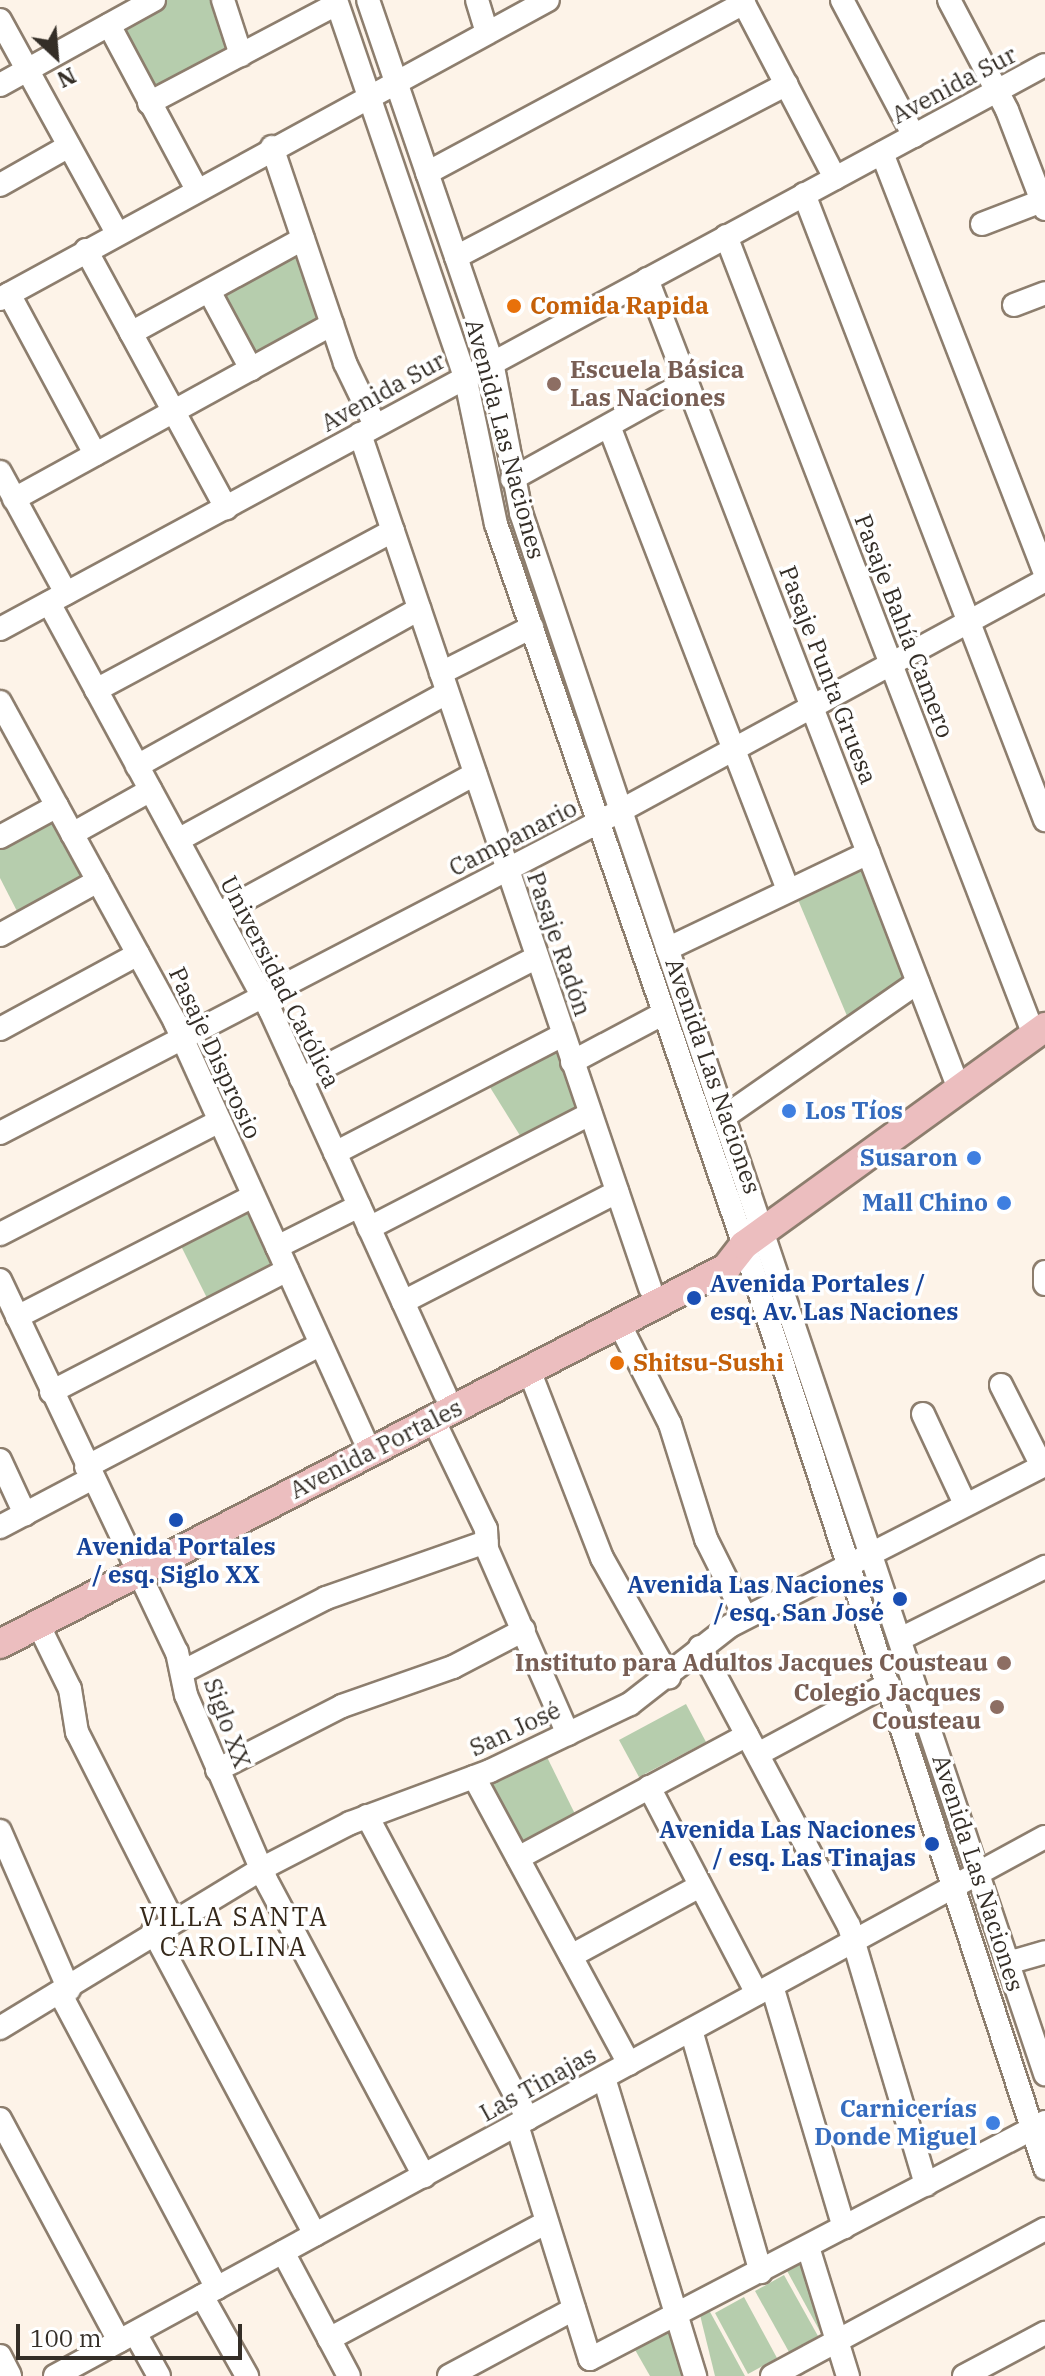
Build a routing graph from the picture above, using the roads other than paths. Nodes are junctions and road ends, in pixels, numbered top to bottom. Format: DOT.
graph roads {
  1 [pos="154,0"];
  2 [pos="223,0"];
  3 [pos="368,0"];
  4 [pos="477,0"];
  5 [pos="548,0"];
  6 [pos="842,0"];
  7 [pos="949,0"];
  8 [pos="336,2"];
  9 [pos="743,2"];
  10 [pos="0,20"];
  11 [pos="109,25"];
  12 [pos="487,32"];
  13 [pos="241,55"];
  14 [pos="1045,65"];
  15 [pos="27,70"];
  16 [pos="396,80"];
  17 [pos="787,84"];
  18 [pos="0,85"];
  19 [pos="997,91"];
  20 [pos="369,95"];
  21 [pos="149,103"];
  22 [pos="914,136"];
  23 [pos="69,146"];
  24 [pos="272,147"];
  25 [pos="882,153"];
  26 [pos="427,173"];
  27 [pos="835,178"];
  28 [pos="0,185"];
  29 [pos="196,188"];
  30 [pos="804,194"];
  31 [pos="1043,205"];
  32 [pos="982,224"];
  33 [pos="117,233"];
  34 [pos="726,236"];
  35 [pos="303,239"];
  36 [pos="86,250"];
  37 [pos="456,257"];
  38 [pos="647,279"];
  39 [pos="209,291"];
  40 [pos="1045,293"];
  41 [pos="5,297"];
  42 [pos="1014,305"];
  43 [pos="332,324"];
  44 [pos="131,333"];
  45 [pos="492,362"];
  46 [pos="251,369"];
  47 [pos="465,376"];
  48 [pos="687,382"];
  49 [pos="173,411"];
  50 [pos="609,426"];
  51 [pos="368,430"];
  52 [pos="95,454"];
  53 [pos="0,472"];
  54 [pos="512,479"];
  55 [pos="14,499"];
  56 [pos="226,508"];
  57 [pos="393,531"];
  58 [pos="1045,573"];
  59 [pos="1045,580"];
  60 [pos="57,598"];
  61 [pos="419,609"];
  62 [pos="969,621"];
  63 [pos="532,627"];
  64 [pos="0,629"];
  65 [pos="891,664"];
  66 [pos="444,683"];
  67 [pos="96,690"];
  68 [pos="0,702"];
  69 [pos="812,707"];
  70 [pos="9,739"];
  71 [pos="733,750"];
  72 [pos="137,766"];
  73 [pos="475,774"];
  74 [pos="151,790"];
  75 [pos="57,806"];
  76 [pos="620,811"];
  77 [pos="1045,820"];
  78 [pos="599,823"];
  79 [pos="72,834"];
  80 [pos="0,837"];
  81 [pos="178,840"];
  82 [pos="868,853"];
  83 [pos="507,870"];
  84 [pos="98,881"];
  85 [pos="788,891"];
  86 [pos="218,914"];
  87 [pos="0,935"];
  88 [pos="138,954"];
  89 [pos="537,957"];
  90 [pos="670,957"];
  91 [pos="650,973"];
  92 [pos="918,982"];
  93 [pos="263,997"];
  94 [pos="664,1013"];
  95 [pos="0,1029"];
  96 [pos="1040,1031"];
  97 [pos="563,1035"];
  98 [pos="182,1039"];
  99 [pos="572,1062"];
  100 [pos="301,1079"];
  101 [pos="959,1089"];
  102 [pos="590,1114"];
  103 [pos="724,1117"];
  104 [pos="220,1121"];
  105 [pos="0,1133"];
  106 [pos="335,1153"];
  107 [pos="617,1192"];
  108 [pos="253,1196"];
  109 [pos="359,1206"];
  110 [pos="369,1228"];
  111 [pos="0,1234"];
  112 [pos="754,1238"];
  113 [pos="277,1247"];
  114 [pos="287,1270"];
  115 [pos="1044,1273"];
  116 [pos="1045,1284"];
  117 [pos="650,1288"];
  118 [pos="6,1299"];
  119 [pos="403,1302"];
  120 [pos="619,1323"];
  121 [pos="321,1344"];
  122 [pos="529,1370"];
  123 [pos="1001,1385"];
  124 [pos="51,1392"];
  125 [pos="439,1407"];
  126 [pos="923,1414"];
  127 [pos="363,1437"];
  128 [pos="0,1460"];
  129 [pos="1043,1466"];
  130 [pos="88,1473"];
  131 [pos="965,1504"];
  132 [pos="25,1514"];
  133 [pos="0,1527"];
  134 [pos="486,1542"];
  135 [pos="871,1550"];
  136 [pos="848,1562"];
  137 [pos="133,1566"];
  138 [pos="1045,1567"];
  139 [pos="745,1617"];
  140 [pos="38,1624"];
  141 [pos="0,1626"];
  142 [pos="524,1630"];
  143 [pos="902,1638"];
  144 [pos="0,1644"];
  145 [pos="700,1647"];
  146 [pos="182,1672"];
  147 [pos="669,1677"];
  148 [pos="888,1684"];
  149 [pos="568,1734"];
  150 [pos="753,1744"];
  151 [pos="217,1770"];
  152 [pos="474,1777"];
  153 [pos="649,1787"];
  154 [pos="367,1816"];
  155 [pos="0,1831"];
  156 [pos="1045,1837"];
  157 [pos="518,1858"];
  158 [pos="263,1868"];
  159 [pos="982,1872"];
  160 [pos="700,1886"];
  161 [pos="957,1886"];
  162 [pos="163,1925"];
  163 [pos="855,1941"];
  164 [pos="1045,1952"];
  165 [pos="571,1956"];
  166 [pos="1011,1962"];
  167 [pos="765,1990"];
  168 [pos="65,1992"];
  169 [pos="0,2028"];
  170 [pos="691,2030"];
  171 [pos="629,2064"];
  172 [pos="1045,2074"];
  173 [pos="604,2078"];
  174 [pos="0,2119"];
  175 [pos="522,2122"];
  176 [pos="1039,2125"];
  177 [pos="1045,2168"];
  178 [pos="424,2176"];
  179 [pos="926,2185"];
  180 [pos="547,2222"];
  181 [pos="844,2228"];
  182 [pos="1045,2229"];
  183 [pos="315,2235"];
  184 [pos="808,2247"];
  185 [pos="283,2252"];
  186 [pos="761,2272"];
  187 [pos="210,2292"];
  188 [pos="574,2309"];
  189 [pos="677,2316"];
  190 [pos="1045,2333"];
  191 [pos="127,2337"];
  192 [pos="329,2339"];
  193 [pos="837,2341"];
  194 [pos="0,2356"];
  195 [pos="64,2374"];
  196 [pos="457,2374"];
  197 [pos="10,2376"];
  198 [pos="159,2376"];
  199 [pos="247,2376"];
  200 [pos="349,2376"];
  201 [pos="695,2376"];
  202 [pos="772,2376"];
  203 [pos="848,2376"];
  204 [pos="964,2376"];
  1 -- 11 [label="street"];
  2 -- 13 [label="street"];
  3 -- 16 [label="street, Avenida Las Naciones"];
  4 -- 12 [label="street"];
  5 -- 12 [label="street"];
  6 -- 22 [label="street"];
  7 -- 19 [label="street"];
  8 -- 13 [label="street"];
  8 -- 20 [label="street, Avenida Las Naciones"];
  9 -- 17 [label="street"];
  9 -- 26 [label="street"];
  10 -- 15 [label="street"];
  11 -- 15 [label="street"];
  11 -- 21 [label="street"];
  12 -- 16 [label="street"];
  13 -- 21 [label="street"];
  14 -- 19 [label="street, Avenida Sur"];
  15 -- 18 [label="street"];
  15 -- 23 [label="street"];
  16 -- 20 [label="street"];
  16 -- 26 [label="street, Avenida Las Naciones"];
  17 -- 27 [label="street"];
  17 -- 37 [label="street"];
  19 -- 22 [label="street, Avenida Sur"];
  19 -- 31 [label="street"];
  20 -- 24 [label="street"];
  20 -- 47 [label="street, Avenida Las Naciones"];
  21 -- 29 [label="street"];
  22 -- 25 [label="street, Avenida Sur"];
  23 -- 28 [label="street"];
  23 -- 33 [label="street"];
  24 -- 29 [label="street"];
  24 -- 35 [label="street, Pasaje Radón"];
  25 -- 27 [label="street, Avenida Sur"];
  25 -- 58 [label="street"];
  26 -- 37 [label="street, Avenida Las Naciones"];
  27 -- 30 [label="street, Avenida Sur"];
  29 -- 33 [label="street"];
  30 -- 34 [label="street, Avenida Sur"];
  30 -- 62 [label="street"];
  31 -- 32 [label="street"];
  33 -- 36 [label="street"];
  34 -- 38 [label="street, Avenida Sur"];
  34 -- 65 [label="street, Pasaje Bahía Camero"];
  35 -- 39 [label="street"];
  35 -- 43 [label="street, Pasaje Radón"];
  36 -- 41 [label="street"];
  36 -- 44 [label="street"];
  37 -- 45 [label="street, Avenida Las Naciones"];
  38 -- 45 [label="street, Avenida Sur"];
  38 -- 48 [label="street, Pasaje Punta Gruesa"];
  39 -- 44 [label="street"];
  39 -- 46 [label="street"];
  40 -- 42 [label="street"];
  41 -- 52 [label="street"];
  43 -- 46 [label="street"];
  43 -- 51 [label="street, Pasaje Radón"];
  44 -- 49 [label="street"];
  45 -- 47 [label="street, Avenida Sur"];
  45 -- 54 [label="street, Avenida Las Naciones"];
  46 -- 49 [label="street"];
  47 -- 51 [label="street, Avenida Sur"];
  47 -- 63 [label="street, Avenida Las Naciones"];
  48 -- 50 [label="street"];
  48 -- 69 [label="street, Pasaje Punta Gruesa"];
  49 -- 52 [label="street"];
  49 -- 56 [label="street"];
  50 -- 54 [label="street"];
  50 -- 71 [label="street"];
  51 -- 56 [label="street, Avenida Sur"];
  51 -- 57 [label="street, Pasaje Radón"];
  52 -- 55 [label="street"];
  53 -- 55 [label="street, Universidad Católica"];
  54 -- 76 [label="street, Avenida Las Naciones"];
  55 -- 60 [label="street, Universidad Católica"];
  56 -- 60 [label="street, Avenida Sur"];
  57 -- 61 [label="street, Pasaje Radón"];
  57 -- 67 [label="street"];
  59 -- 62 [label="street, Campanario"];
  60 -- 64 [label="street, Avenida Sur"];
  60 -- 67 [label="street, Universidad Católica"];
  61 -- 66 [label="street, Pasaje Radón"];
  61 -- 72 [label="street"];
  62 -- 65 [label="street, Campanario"];
  62 -- 77 [label="street"];
  63 -- 66 [label="street"];
  63 -- 78 [label="street, Avenida Las Naciones"];
  65 -- 69 [label="street, Campanario"];
  65 -- 96 [label="street, Pasaje Bahía Camero"];
  66 -- 73 [label="street, Pasaje Radón"];
  66 -- 81 [label="street"];
  67 -- 72 [label="street, Universidad Católica"];
  68 -- 70 [label="street, Pasaje Disprosio"];
  69 -- 71 [label="street, Campanario"];
  69 -- 82 [label="street, Pasaje Punta Gruesa"];
  70 -- 75 [label="street, Pasaje Disprosio"];
  71 -- 76 [label="street, Campanario"];
  71 -- 85 [label="street"];
  72 -- 74 [label="street, Universidad Católica"];
  73 -- 83 [label="street, Pasaje Radón"];
  73 -- 86 [label="street"];
  74 -- 79 [label="street"];
  74 -- 81 [label="street, Universidad Católica"];
  75 -- 79 [label="street, Pasaje Disprosio"];
  75 -- 80 [label="street"];
  76 -- 78 [label="street, Campanario"];
  76 -- 90 [label="street, Avenida Las Naciones"];
  78 -- 83 [label="street, Campanario"];
  78 -- 91 [label="street, Avenida Las Naciones"];
  79 -- 84 [label="street, Pasaje Disprosio"];
  81 -- 86 [label="street, Universidad Católica"];
  82 -- 85 [label="street"];
  82 -- 92 [label="street, Pasaje Punta Gruesa"];
  83 -- 89 [label="street, Pasaje Radón"];
  83 -- 93 [label="street, Campanario"];
  84 -- 87 [label="street"];
  84 -- 88 [label="street, Pasaje Disprosio"];
  85 -- 90 [label="street"];
  86 -- 93 [label="street, Universidad Católica"];
  88 -- 95 [label="street"];
  88 -- 98 [label="street, Pasaje Disprosio"];
  89 -- 97 [label="street, Pasaje Radón"];
  89 -- 100 [label="street"];
  90 -- 91 [label="street"];
  90 -- 103 [label="street, Avenida Las Naciones"];
  91 -- 94 [label="street, Avenida Las Naciones"];
  92 -- 101 [label="street, Pasaje Punta Gruesa"];
  92 -- 103 [label="street"];
  93 -- 98 [label="street, Campanario"];
  93 -- 100 [label="street, Universidad Católica"];
  94 -- 99 [label="street"];
  94 -- 112 [label="street, Avenida Las Naciones"];
  96 -- 101 [label="main road, Avenida Portales"];
  97 -- 99 [label="street, Pasaje Radón"];
  97 -- 106 [label="street"];
  98 -- 104 [label="street, Pasaje Disprosio"];
  98 -- 105 [label="street, Campanario"];
  99 -- 102 [label="street, Pasaje Radón"];
  100 -- 106 [label="street, Universidad Católica"];
  101 -- 112 [label="main road, Avenida Portales"];
  102 -- 107 [label="street, Pasaje Radón"];
  102 -- 110 [label="street"];
  103 -- 112 [label="street, Avenida Las Naciones"];
  104 -- 108 [label="street, Pasaje Disprosio"];
  104 -- 111 [label="street"];
  106 -- 109 [label="street, Universidad Católica"];
  107 -- 117 [label="street, Pasaje Radón"];
  107 -- 119 [label="street"];
  108 -- 113 [label="street, Pasaje Disprosio"];
  108 -- 118 [label="street"];
  109 -- 110 [label="street, Universidad Católica"];
  109 -- 113 [label="street"];
  110 -- 119 [label="street, Universidad Católica"];
  112 -- 117 [label="main road, Avenida Portales"];
  112 -- 120 [label="main road, Avenida Portales"];
  112 -- 135 [label="street, Avenida Las Naciones"];
  112 -- 136 [label="street, Avenida Las Naciones"];
  113 -- 114 [label="street, Pasaje Disprosio"];
  114 -- 121 [label="street, Pasaje Disprosio"];
  114 -- 124 [label="street"];
  115 -- 116 [label="street"];
  117 -- 125 [label="main road, Avenida Portales"];
  118 -- 124 [label="street, Siglo XX"];
  119 -- 125 [label="street, Universidad Católica"];
  120 -- 122 [label="main road, Avenida Portales"];
  120 -- 139 [label="street"];
  121 -- 127 [label="street, Pasaje Disprosio"];
  121 -- 130 [label="street"];
  122 -- 125 [label="main road, Avenida Portales"];
  122 -- 147 [label="street"];
  123 -- 129 [label="street"];
  124 -- 130 [label="street, Siglo XX"];
  125 -- 127 [label="main road, Avenida Portales"];
  125 -- 134 [label="street, Universidad Católica"];
  125 -- 137 [label="main road, Avenida Portales"];
  126 -- 131 [label="street"];
  127 -- 137 [label="main road, Avenida Portales"];
  128 -- 132 [label="street"];
  129 -- 131 [label="street, San José"];
  130 -- 132 [label="street"];
  130 -- 137 [label="street, Siglo XX"];
  131 -- 135 [label="street, San José"];
  132 -- 133 [label="street"];
  134 -- 142 [label="street, Universidad Católica"];
  134 -- 146 [label="street"];
  135 -- 136 [label="street, San José"];
  135 -- 143 [label="street, Avenida Las Naciones"];
  136 -- 139 [label="street, San José"];
  136 -- 148 [label="street, Avenida Las Naciones"];
  137 -- 140 [label="main road, Avenida Portales"];
  137 -- 141 [label="main road, Avenida Portales"];
  137 -- 146 [label="street, Siglo XX"];
  138 -- 143 [label="street"];
  139 -- 145 [label="street, San José"];
  140 -- 144 [label="main road, Avenida Portales"];
  140 -- 162 [label="street"];
  142 -- 149 [label="street, Universidad Católica"];
  142 -- 151 [label="street"];
  143 -- 159 [label="street, Avenida Las Naciones"];
  145 -- 147 [label="street, San José"];
  145 -- 150 [label="street"];
  146 -- 151 [label="street, Siglo XX"];
  147 -- 149 [label="street, San José"];
  148 -- 150 [label="street"];
  148 -- 161 [label="street, Avenida Las Naciones"];
  149 -- 152 [label="street, San José"];
  150 -- 153 [label="street"];
  150 -- 163 [label="street"];
  151 -- 158 [label="street, Siglo XX"];
  152 -- 154 [label="street, San José"];
  152 -- 157 [label="street"];
  153 -- 157 [label="street"];
  153 -- 160 [label="street"];
  154 -- 158 [label="street, San José"];
  154 -- 175 [label="street"];
  155 -- 168 [label="street"];
  156 -- 159 [label="street, Las Tinajas"];
  157 -- 165 [label="street"];
  158 -- 162 [label="street, San José"];
  158 -- 178 [label="street, Siglo XX"];
  159 -- 161 [label="street, Las Tinajas"];
  159 -- 166 [label="street, Avenida Las Naciones"];
  160 -- 165 [label="street"];
  160 -- 167 [label="street"];
  161 -- 163 [label="street, Las Tinajas"];
  161 -- 176 [label="street, Avenida Las Naciones"];
  162 -- 168 [label="street, San José"];
  162 -- 183 [label="street"];
  163 -- 167 [label="street, Las Tinajas"];
  163 -- 179 [label="street"];
  164 -- 166 [label="street"];
  165 -- 171 [label="street"];
  166 -- 172 [label="street, Avenida Las Naciones"];
  167 -- 170 [label="street, Las Tinajas"];
  167 -- 181 [label="street"];
  168 -- 169 [label="street, San José"];
  168 -- 187 [label="street"];
  170 -- 171 [label="street, Las Tinajas"];
  170 -- 186 [label="street"];
  171 -- 173 [label="street, Las Tinajas"];
  173 -- 175 [label="street, Las Tinajas"];
  173 -- 189 [label="street"];
  174 -- 191 [label="street"];
  175 -- 178 [label="street, Las Tinajas"];
  175 -- 180 [label="street"];
  176 -- 177 [label="street, Avenida Las Naciones"];
  176 -- 179 [label="street"];
  178 -- 183 [label="street, Las Tinajas"];
  179 -- 181 [label="street"];
  180 -- 188 [label="street"];
  180 -- 192 [label="street"];
  181 -- 184 [label="street"];
  182 -- 193 [label="street"];
  183 -- 185 [label="street, Las Tinajas"];
  184 -- 186 [label="street"];
  184 -- 193 [label="street"];
  185 -- 187 [label="street, Las Tinajas"];
  185 -- 192 [label="street"];
  186 -- 189 [label="street"];
  187 -- 191 [label="street, Las Tinajas"];
  187 -- 199 [label="street"];
  188 -- 189 [label="street"];
  188 -- 196 [label="street"];
  189 -- 201 [label="street"];
  190 -- 204 [label="street"];
  191 -- 195 [label="street, Las Tinajas"];
  191 -- 198 [label="street"];
  192 -- 200 [label="street"];
  193 -- 202 [label="street"];
  193 -- 203 [label="street"];
  194 -- 197 [label="street"];
}
